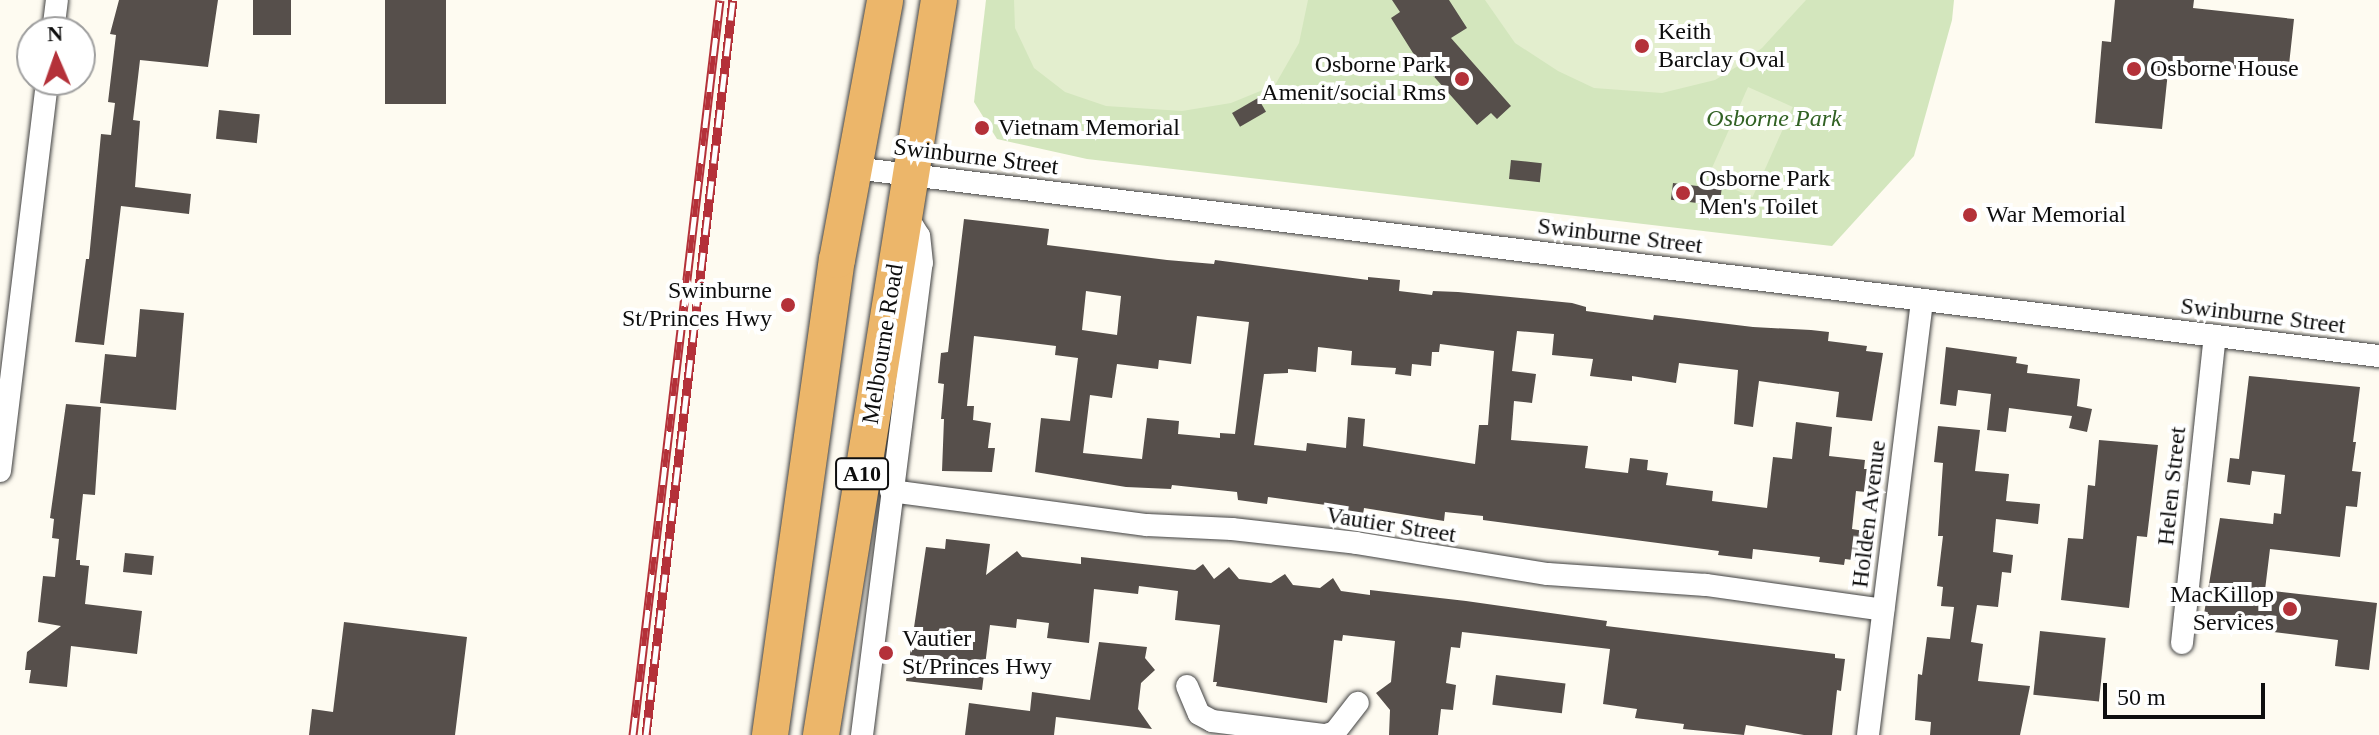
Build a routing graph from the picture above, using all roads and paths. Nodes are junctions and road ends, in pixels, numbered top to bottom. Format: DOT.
graph roads {
  1 [pos="885,0"];
  2 [pos="939,0"];
  3 [pos="45,96"];
  4 [pos="854,168"];
  5 [pos="911,176"];
  6 [pos="905,214"];
  7 [pos="1922,300"];
  8 [pos="2215,336"];
  9 [pos="2379,356"];
  10 [pos="0,464"];
  11 [pos="0,471"];
  12 [pos="891,491"];
  13 [pos="1883,610"];
  14 [pos="2182,643"];
  15 [pos="1187,686"];
  16 [pos="1358,703"];
  17 [pos="1261,732"];
  18 [pos="770,735"];
  19 [pos="821,735"];
  20 [pos="862,735"];
  21 [pos="1325,735"];
  22 [pos="1868,735"];
  1 -- 4 [label="highway, A10"];
  2 -- 5 [label="highway, Melbourne Road / A10"];
  3 -- 10 [label="street"];
  4 -- 5 [label="street, Swinburne Street"];
  4 -- 18 [label="highway, A10"];
  5 -- 6 [label="highway, Melbourne Road / A10"];
  5 -- 7 [label="street, Swinburne Street"];
  6 -- 12 [label="street"];
  6 -- 19 [label="highway, Melbourne Road / A10"];
  7 -- 8 [label="street, Swinburne Street"];
  7 -- 13 [label="street, Holden Avenue"];
  8 -- 9 [label="street, Swinburne Street"];
  8 -- 14 [label="street, Helen Street"];
  10 -- 11 [label="street"];
  12 -- 13 [label="street, Vautier Street"];
  12 -- 20 [label="street"];
  13 -- 22 [label="street, Holden Avenue"];
  15 -- 17 [label="street"];
  16 -- 21 [label="street"];
  17 -- 21 [label="street"];
}
